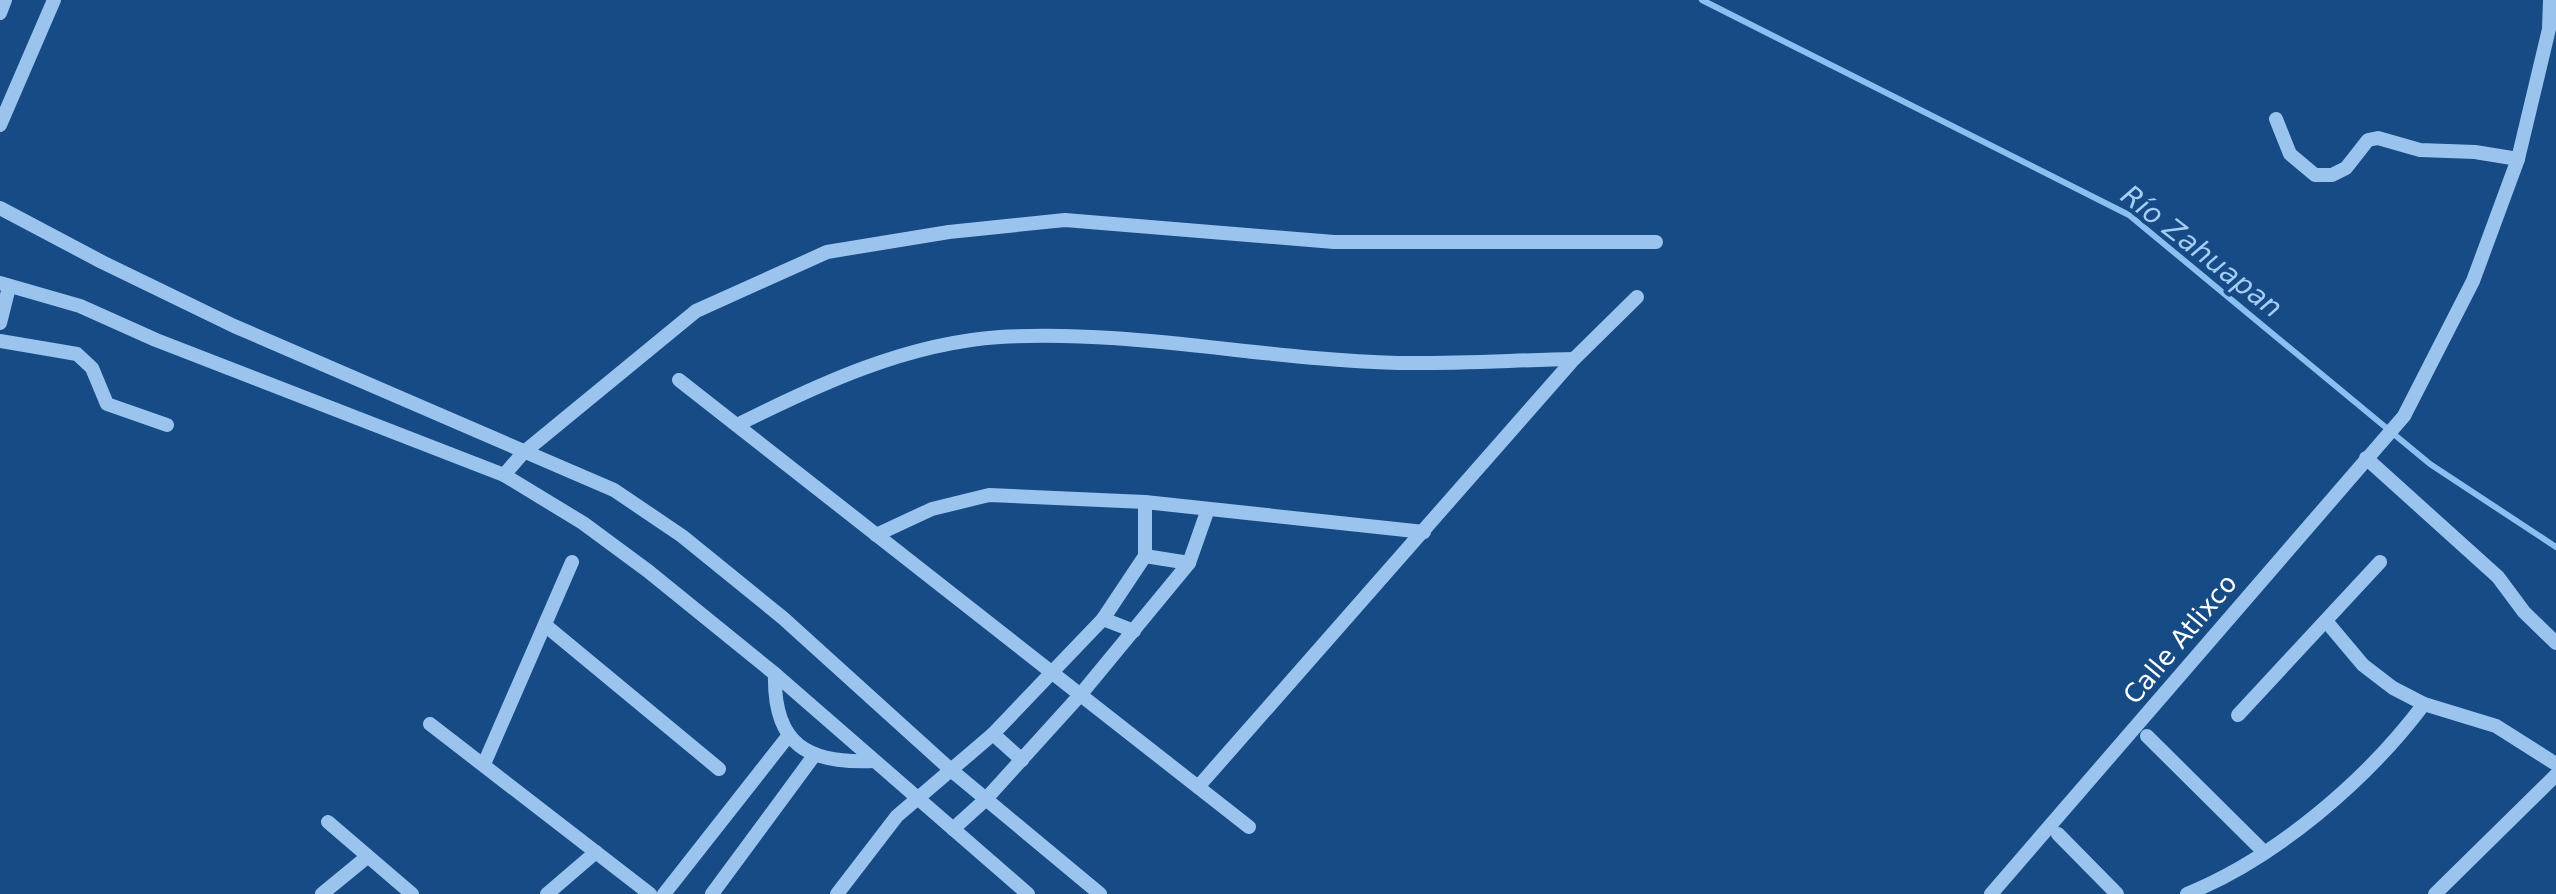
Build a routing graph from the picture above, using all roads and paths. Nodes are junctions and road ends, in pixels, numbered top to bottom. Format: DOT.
graph roads {
  1 [pos="5,0"];
  2 [pos="54,0"];
  3 [pos="2550,0"];
  4 [pos="0,13"];
  5 [pos="2552,30"];
  6 [pos="2276,119"];
  7 [pos="0,125"];
  8 [pos="2518,159"];
  9 [pos="0,208"];
  10 [pos="1656,242"];
  11 [pos="5,285"];
  12 [pos="1637,297"];
  13 [pos="0,323"];
  14 [pos="0,341"];
  15 [pos="1574,359"];
  16 [pos="679,380"];
  17 [pos="167,425"];
  18 [pos="737,425"];
  19 [pos="523,453"];
  20 [pos="2366,458"];
  21 [pos="504,475"];
  22 [pos="1145,502"];
  23 [pos="1208,509"];
  24 [pos="1424,532"];
  25 [pos="876,535"];
  26 [pos="1145,556"];
  27 [pos="572,562"];
  28 [pos="2380,562"];
  29 [pos="1189,563"];
  30 [pos="1103,619"];
  31 [pos="2326,621"];
  32 [pos="545,625"];
  33 [pos="1134,631"];
  34 [pos="2556,643"];
  35 [pos="1051,670"];
  36 [pos="775,674"];
  37 [pos="1081,694"];
  38 [pos="2424,704"];
  39 [pos="2238,715"];
  40 [pos="430,724"];
  41 [pos="993,734"];
  42 [pos="789,735"];
  43 [pos="2147,736"];
  44 [pos="813,757"];
  45 [pos="1022,760"];
  46 [pos="874,761"];
  47 [pos="484,764"];
  48 [pos="2556,764"];
  49 [pos="719,769"];
  50 [pos="951,770"];
  51 [pos="2556,775"];
  52 [pos="1198,787"];
  53 [pos="919,799"];
  54 [pos="985,800"];
  55 [pos="328,822"];
  56 [pos="1249,827"];
  57 [pos="953,829"];
  58 [pos="2058,834"];
  59 [pos="596,852"];
  60 [pos="2264,852"];
  61 [pos="367,857"];
  62 [pos="2194,893"];
  63 [pos="322,894"];
  64 [pos="412,894"];
  65 [pos="547,894"];
  66 [pos="650,894"];
  67 [pos="664,894"];
  68 [pos="712,894"];
  69 [pos="837,894"];
  70 [pos="1028,894"];
  71 [pos="1100,894"];
  72 [pos="1991,894"];
  73 [pos="2117,894"];
  74 [pos="2435,894"];
  1 -- 4 [label="street"];
  2 -- 7 [label="street"];
  3 -- 5 [label="street, Calle Atlixco"];
  5 -- 8 [label="street, Calle Atlixco"];
  6 -- 8 [label="street"];
  8 -- 20 [label="street, Calle Atlixco"];
  9 -- 19 [label="street"];
  10 -- 19 [label="street"];
  11 -- 13 [label="street"];
  11 -- 21 [label="street"];
  12 -- 15 [label="street"];
  14 -- 17 [label="street"];
  15 -- 18 [label="street"];
  15 -- 24 [label="street"];
  16 -- 18 [label="street"];
  18 -- 25 [label="street"];
  19 -- 21 [label="street"];
  19 -- 50 [label="street"];
  20 -- 34 [label="street"];
  20 -- 72 [label="street, Calle Atlixco"];
  21 -- 36 [label="street"];
  22 -- 23 [label="street"];
  22 -- 25 [label="street"];
  22 -- 26 [label="street"];
  23 -- 24 [label="street"];
  23 -- 29 [label="street"];
  24 -- 52 [label="street"];
  25 -- 35 [label="street"];
  26 -- 29 [label="street"];
  26 -- 30 [label="street"];
  27 -- 32 [label="street"];
  28 -- 31 [label="street"];
  29 -- 33 [label="street"];
  30 -- 33 [label="street"];
  30 -- 35 [label="street"];
  31 -- 38 [label="street"];
  31 -- 39 [label="street"];
  32 -- 47 [label="street"];
  32 -- 49 [label="street"];
  33 -- 37 [label="street"];
  35 -- 37 [label="street"];
  35 -- 41 [label="street"];
  36 -- 42 [label="street"];
  36 -- 46 [label="street"];
  37 -- 45 [label="street"];
  37 -- 52 [label="street"];
  38 -- 48 [label="street"];
  38 -- 60 [label="street"];
  40 -- 47 [label="street"];
  41 -- 45 [label="street"];
  41 -- 50 [label="street"];
  42 -- 44 [label="street"];
  42 -- 67 [label="street"];
  43 -- 60 [label="street"];
  44 -- 46 [label="street"];
  44 -- 68 [label="street"];
  45 -- 54 [label="street"];
  46 -- 53 [label="street"];
  47 -- 59 [label="street"];
  50 -- 53 [label="street"];
  50 -- 54 [label="street"];
  51 -- 74 [label="street"];
  52 -- 56 [label="street"];
  53 -- 57 [label="street"];
  53 -- 69 [label="street"];
  54 -- 57 [label="street"];
  54 -- 71 [label="street"];
  55 -- 61 [label="street"];
  57 -- 70 [label="street"];
  58 -- 73 [label="street"];
  59 -- 65 [label="street"];
  59 -- 66 [label="street"];
  60 -- 62 [label="street"];
  61 -- 63 [label="street"];
  61 -- 64 [label="street"];
}
